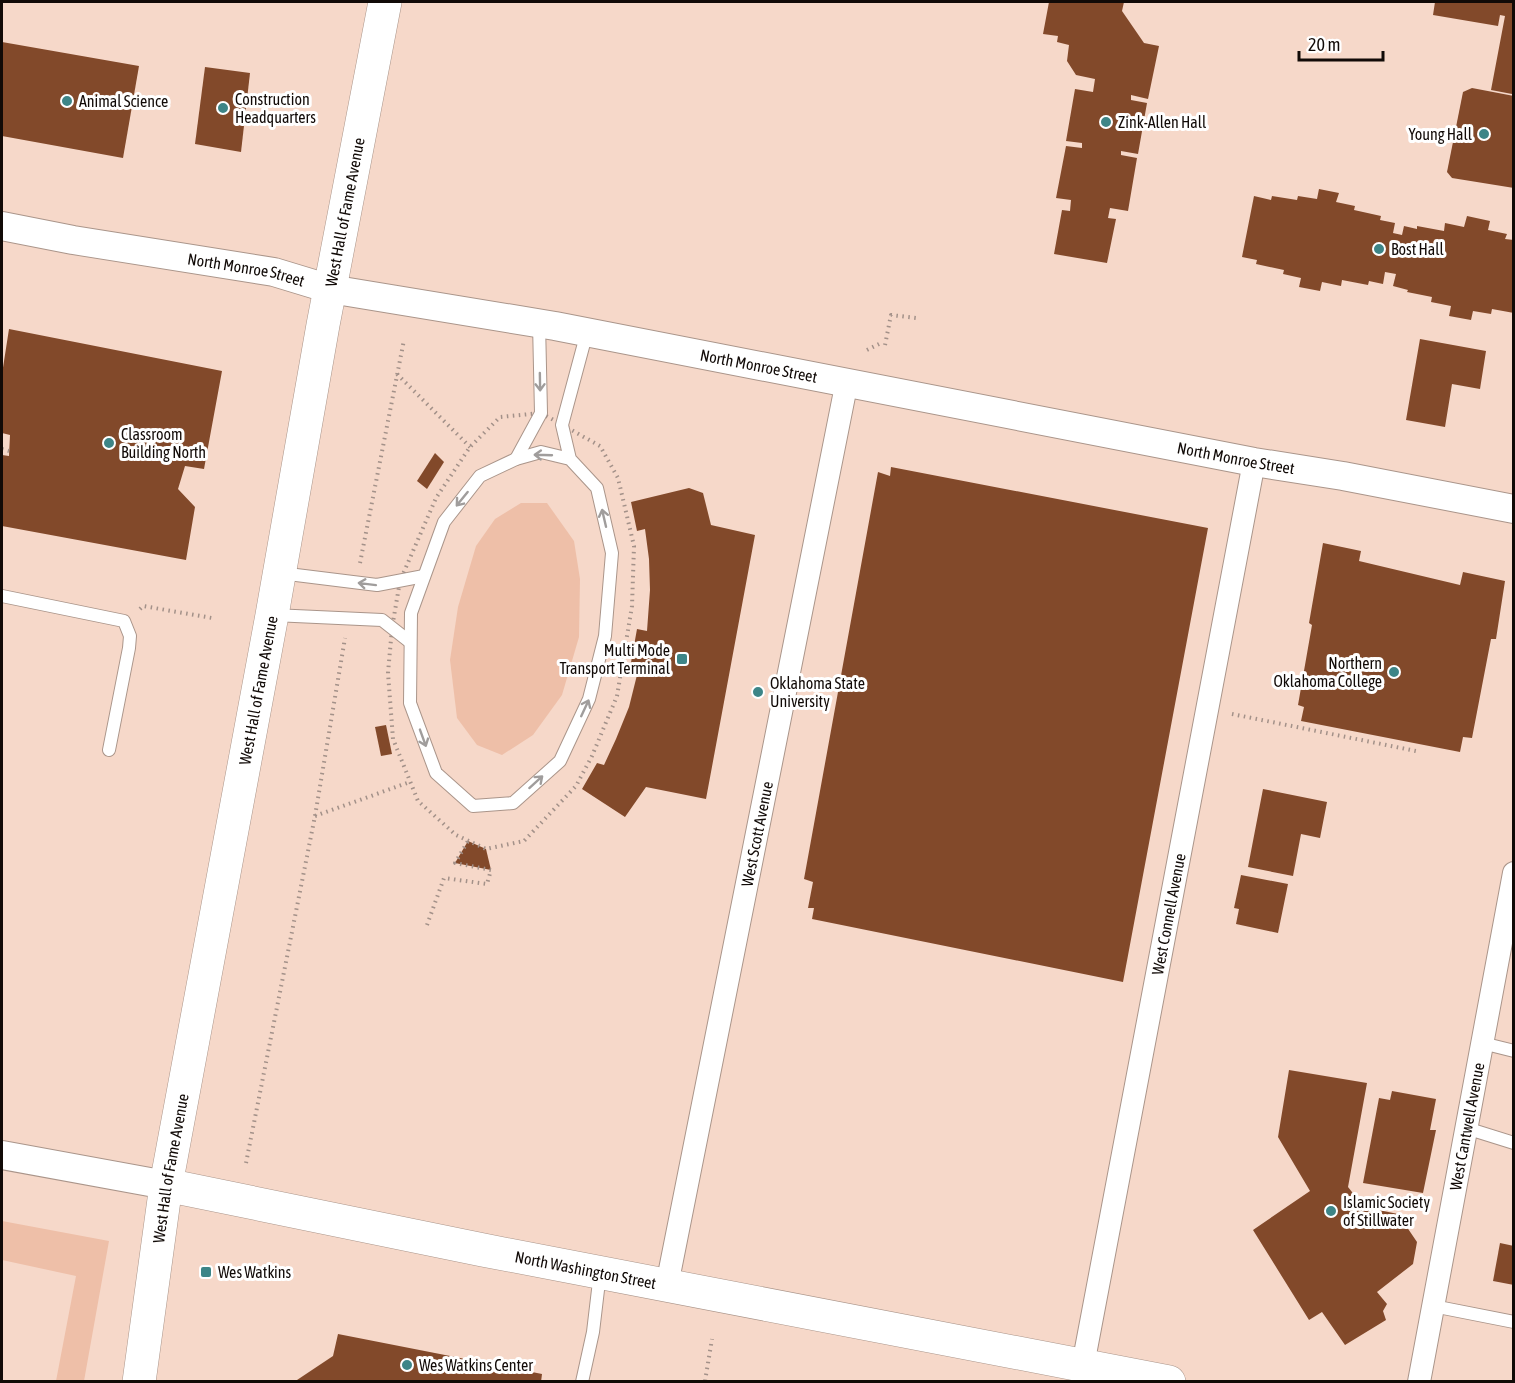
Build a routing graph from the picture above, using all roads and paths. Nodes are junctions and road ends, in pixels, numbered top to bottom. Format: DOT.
graph roads {
  1 [pos="385,2"];
  2 [pos="2,226"];
  3 [pos="330,289"];
  4 [pos="916,318"];
  5 [pos="539,323"];
  6 [pos="587,332"];
  7 [pos="404,340"];
  8 [pos="879,344"];
  9 [pos="885,345"];
  10 [pos="867,350"];
  11 [pos="397,374"];
  12 [pos="847,381"];
  13 [pos="541,413"];
  14 [pos="562,425"];
  15 [pos="470,447"];
  16 [pos="2,450"];
  17 [pos="9,451"];
  18 [pos="516,459"];
  19 [pos="570,459"];
  20 [pos="1254,462"];
  21 [pos="1514,509"];
  22 [pos="279,573"];
  23 [pos="424,576"];
  24 [pos="400,581"];
  25 [pos="356,583"];
  26 [pos="2,596"];
  27 [pos="272,615"];
  28 [pos="212,618"];
  29 [pos="349,619"];
  30 [pos="126,626"];
  31 [pos="392,628"];
  32 [pos="410,642"];
  33 [pos="1232,714"];
  34 [pos="109,750"];
  35 [pos="1416,751"];
  36 [pos="410,782"];
  37 [pos="315,816"];
  38 [pos="468,841"];
  39 [pos="1514,873"];
  40 [pos="427,925"];
  41 [pos="1482,1043"];
  42 [pos="1514,1051"];
  43 [pos="1466,1128"];
  44 [pos="1514,1143"];
  45 [pos="2,1155"];
  46 [pos="246,1163"];
  47 [pos="166,1185"];
  48 [pos="600,1272"];
  49 [pos="667,1285"];
  50 [pos="1433,1306"];
  51 [pos="1514,1322"];
  52 [pos="712,1339"];
  53 [pos="1083,1365"];
  54 [pos="705,1381"];
  55 [pos="139,1382"];
  56 [pos="582,1382"];
  57 [pos="1168,1382"];
  58 [pos="1419,1382"];
  1 -- 3 [label="main road, West Hall of Fame Avenue"];
  2 -- 3 [label="street, North Monroe Street"];
  3 -- 5 [label="street, North Monroe Street"];
  3 -- 22 [label="main road, West Hall of Fame Avenue"];
  4 -- 9 [label="path"];
  5 -- 6 [label="street, North Monroe Street"];
  5 -- 13 [label="lane, one-way"];
  6 -- 12 [label="street, North Monroe Street"];
  6 -- 14 [label="lane"];
  7 -- 11 [label="path"];
  8 -- 10 [label="path"];
  11 -- 15 [label="path"];
  11 -- 25 [label="path"];
  12 -- 20 [label="street, North Monroe Street"];
  12 -- 49 [label="street, West Scott Avenue"];
  13 -- 14 [label="path"];
  13 -- 15 [label="path"];
  13 -- 18 [label="lane"];
  14 -- 19 [label="lane"];
  14 -- 38 [label="path"];
  15 -- 24 [label="path"];
  16 -- 17 [label="path"];
  19 -- 18 [label="lane, one-way"];
  18 -- 23 [label="lane, one-way"];
  32 -- 19 [label="lane, one-way"];
  20 -- 21 [label="street, North Monroe Street"];
  20 -- 53 [label="street, West Connell Avenue"];
  22 -- 25 [label="lane"];
  22 -- 27 [label="main road, West Hall of Fame Avenue"];
  23 -- 24 [label="lane"];
  23 -- 32 [label="lane"];
  24 -- 25 [label="lane, one-way"];
  24 -- 31 [label="path"];
  26 -- 30 [label="lane"];
  27 -- 29 [label="lane"];
  27 -- 47 [label="main road, West Hall of Fame Avenue"];
  28 -- 30 [label="path"];
  29 -- 31 [label="lane"];
  29 -- 37 [label="path"];
  30 -- 34 [label="lane"];
  31 -- 32 [label="lane"];
  31 -- 36 [label="path"];
  33 -- 35 [label="path"];
  36 -- 37 [label="path"];
  36 -- 38 [label="path"];
  37 -- 46 [label="path"];
  38 -- 40 [label="path"];
  39 -- 41 [label="street, West Cantwell Avenue"];
  41 -- 42 [label="lane"];
  41 -- 43 [label="street, West Cantwell Avenue"];
  43 -- 44 [label="lane"];
  43 -- 50 [label="street, West Cantwell Avenue"];
  45 -- 47 [label="street, North Washington Street"];
  47 -- 48 [label="main road, North Washington Street"];
  47 -- 55 [label="main road, West Hall of Fame Avenue"];
  48 -- 49 [label="main road, North Washington Street"];
  48 -- 56 [label="lane"];
  49 -- 53 [label="main road, North Washington Street"];
  50 -- 51 [label="lane"];
  50 -- 58 [label="street, West Cantwell Avenue"];
  52 -- 54 [label="path"];
  53 -- 57 [label="main road, North Washington Street"];
}
